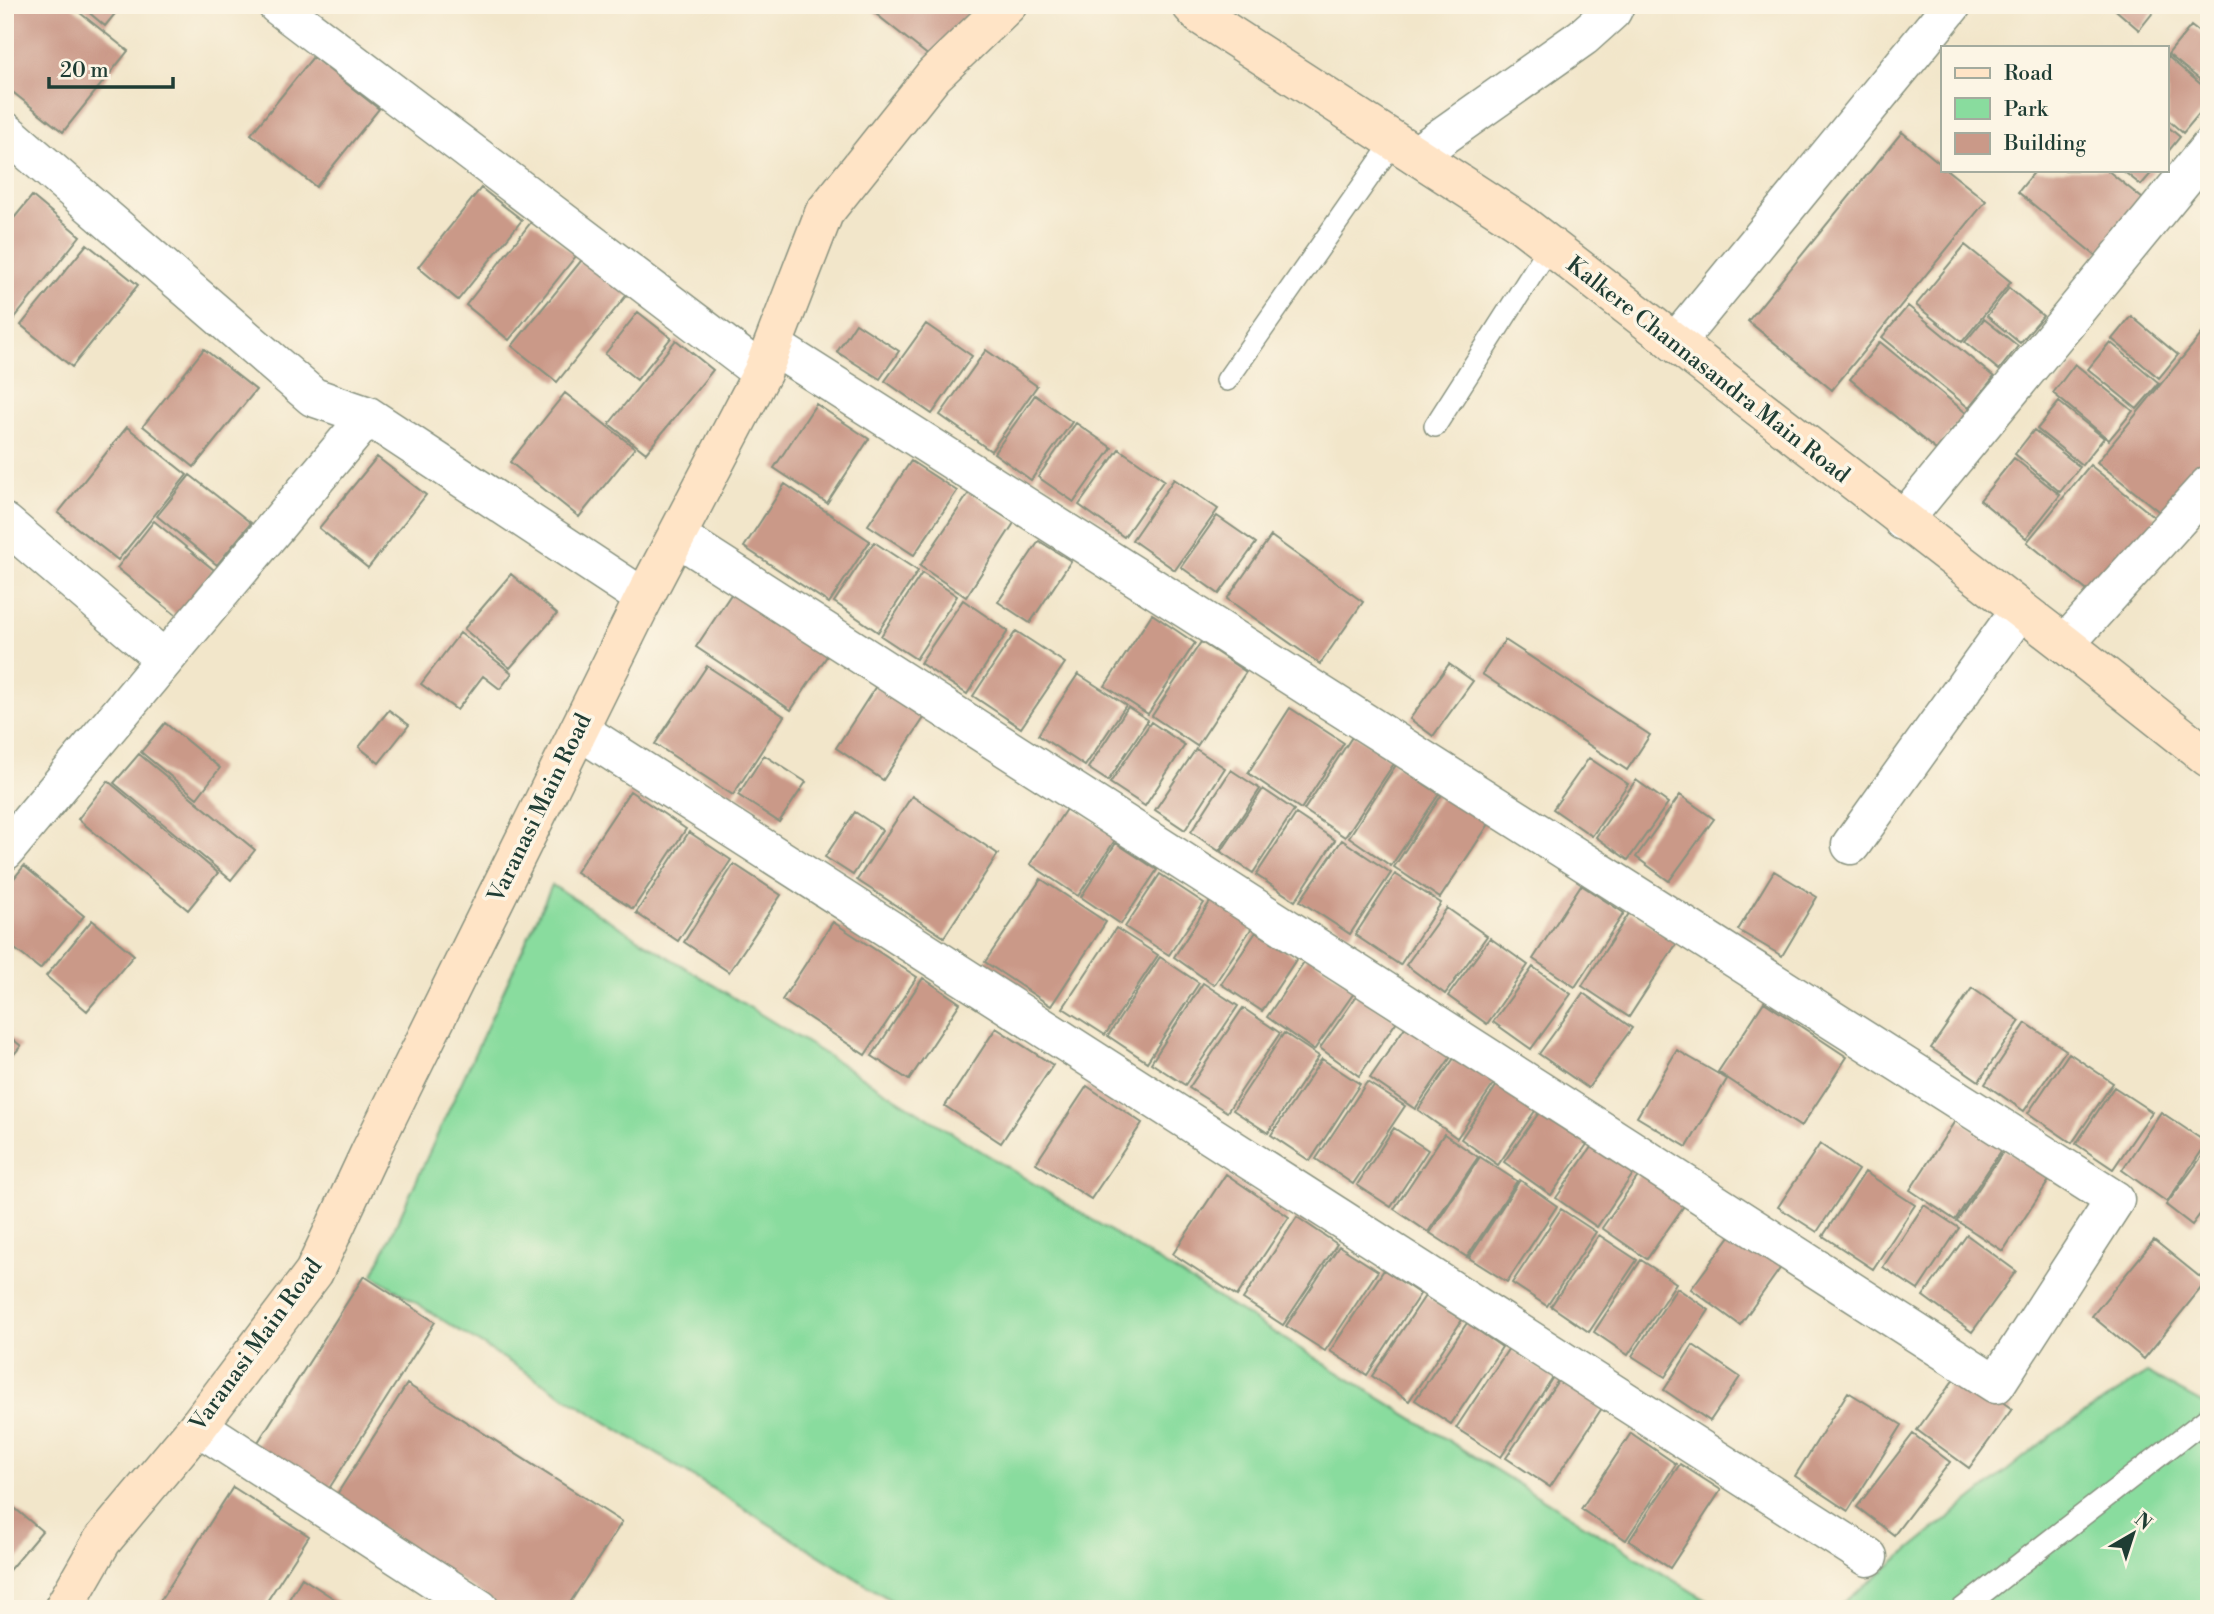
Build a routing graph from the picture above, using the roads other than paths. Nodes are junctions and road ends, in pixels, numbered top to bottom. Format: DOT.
graph roads {
  1 [pos="277,5"];
  2 [pos="1006,5"];
  3 [pos="1191,5"];
  4 [pos="1615,5"];
  5 [pos="1952,5"];
  6 [pos="5,131"];
  7 [pos="1405,148"];
  8 [pos="2209,148"];
  9 [pos="1550,246"];
  10 [pos="1675,343"];
  11 [pos="768,360"];
  12 [pos="1227,380"];
  13 [pos="368,416"];
  14 [pos="1435,426"];
  15 [pos="2209,485"];
  16 [pos="1903,521"];
  17 [pos="5,523"];
  18 [pos="678,537"];
  19 [pos="644,598"];
  20 [pos="2019,611"];
  21 [pos="2065,644"];
  22 [pos="164,659"];
  23 [pos="579,730"];
  24 [pos="2209,758"];
  25 [pos="1851,845"];
  26 [pos="5,852"];
  27 [pos="2209,1417"];
  28 [pos="198,1426"];
  29 [pos="1868,1557"];
  30 [pos="63,1609"];
  31 [pos="480,1609"];
  32 [pos="1962,1609"];
  1 -- 11 [label="street"];
  2 -- 11 [label="street, Varanasi Main Road"];
  3 -- 7 [label="street, Kalkere Channasandra Main Road"];
  4 -- 7 [label="street"];
  5 -- 10 [label="street"];
  6 -- 13 [label="street"];
  7 -- 9 [label="street, Kalkere Channasandra Main Road"];
  7 -- 12 [label="lane"];
  8 -- 16 [label="street"];
  9 -- 10 [label="street, Kalkere Channasandra Main Road"];
  9 -- 14 [label="lane"];
  10 -- 16 [label="street, Kalkere Channasandra Main Road"];
  11 -- 18 [label="street, Varanasi Main Road"];
  11 -- 18 [label="street"];
  13 -- 19 [label="street"];
  13 -- 22 [label="street"];
  15 -- 21 [label="street"];
  16 -- 20 [label="street, Kalkere Channasandra Main Road"];
  17 -- 22 [label="street"];
  18 -- 19 [label="street, Varanasi Main Road"];
  19 -- 23 [label="street, Varanasi Main Road"];
  20 -- 21 [label="street, Kalkere Channasandra Main Road"];
  20 -- 25 [label="street"];
  21 -- 24 [label="street, Kalkere Channasandra Main Road"];
  22 -- 26 [label="street"];
  23 -- 28 [label="street, Varanasi Main Road"];
  23 -- 29 [label="street"];
  27 -- 32 [label="lane"];
  28 -- 30 [label="street, Varanasi Main Road"];
  28 -- 31 [label="street"];
}
